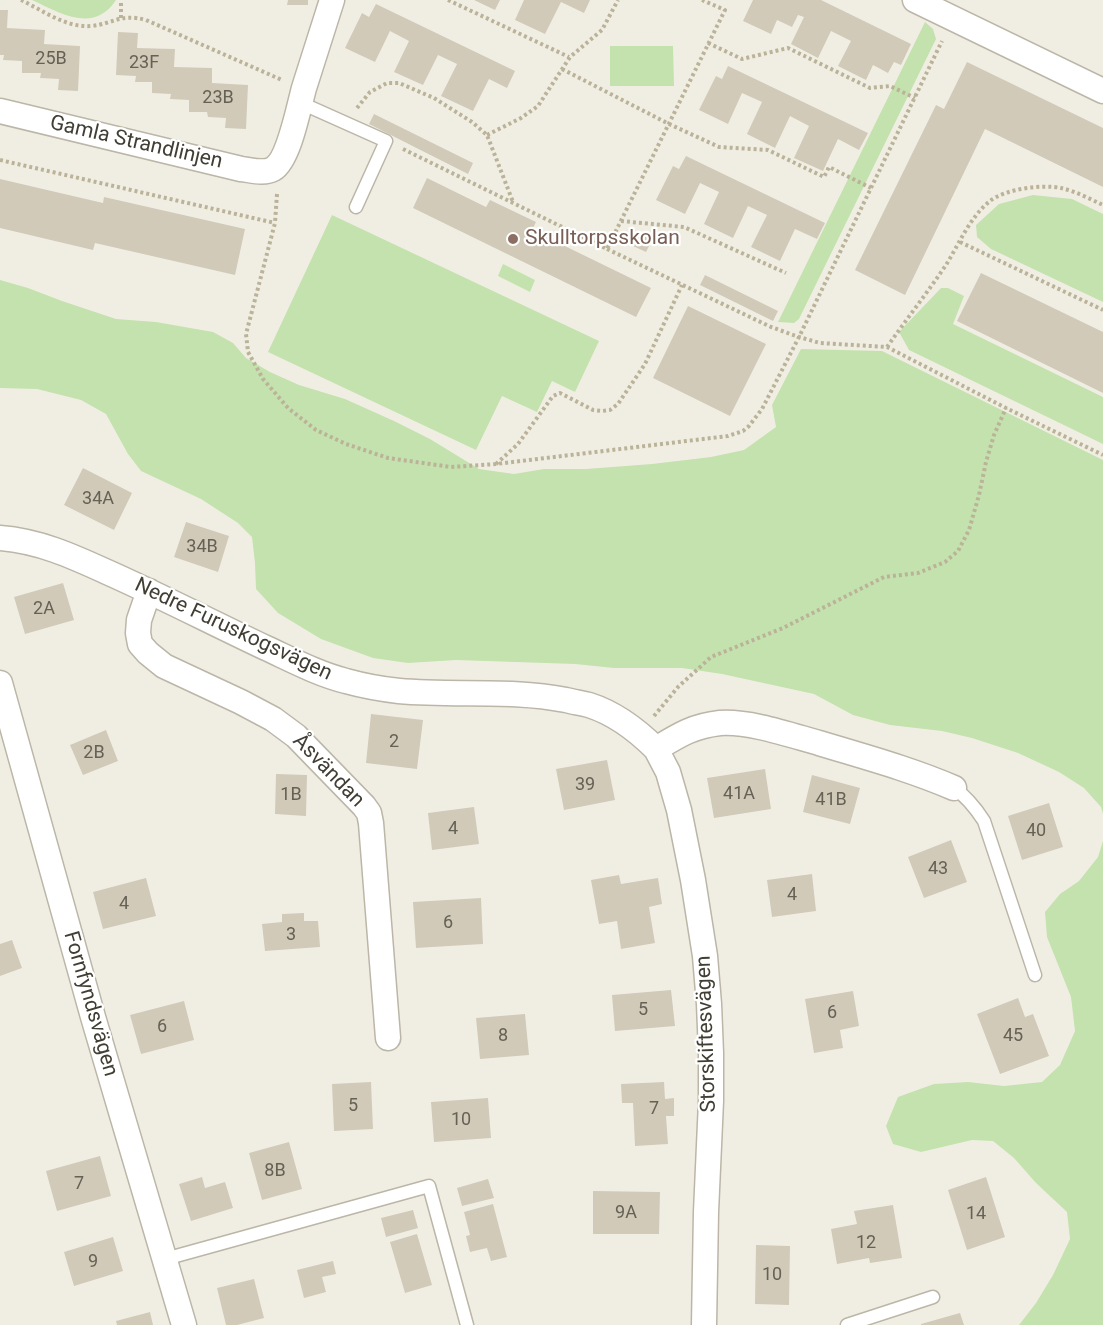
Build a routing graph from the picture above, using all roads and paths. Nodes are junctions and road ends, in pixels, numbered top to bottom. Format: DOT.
graph roads {
  1 [pos="21,0"];
  2 [pos="121,0"];
  3 [pos="332,0"];
  4 [pos="448,0"];
  5 [pos="618,0"];
  6 [pos="702,0"];
  7 [pos="915,0"];
  8 [pos="121,18"];
  9 [pos="953,19"];
  10 [pos="708,43"];
  11 [pos="570,57"];
  12 [pos="562,69"];
  13 [pos="285,81"];
  14 [pos="1103,91"];
  15 [pos="915,98"];
  16 [pos="301,104"];
  17 [pos="0,111"];
  18 [pos="345,122"];
  19 [pos="669,124"];
  20 [pos="487,135"];
  21 [pos="386,141"];
  22 [pos="0,160"];
  23 [pos="272,169"];
  24 [pos="871,188"];
  25 [pos="513,203"];
  26 [pos="1103,205"];
  27 [pos="356,207"];
  28 [pos="621,221"];
  29 [pos="274,223"];
  30 [pos="960,242"];
  31 [pos="607,249"];
  32 [pos="786,273"];
  33 [pos="682,285"];
  34 [pos="1103,310"];
  35 [pos="799,338"];
  36 [pos="887,347"];
  37 [pos="1006,408"];
  38 [pos="1103,455"];
  39 [pos="496,464"];
  40 [pos="0,538"];
  41 [pos="149,591"];
  42 [pos="0,683"];
  43 [pos="649,741"];
  44 [pos="954,788"];
  45 [pos="1035,975"];
  46 [pos="388,1038"];
  47 [pos="165,1259"];
  48 [pos="933,1297"];
  49 [pos="184,1325"];
  50 [pos="466,1325"];
  51 [pos="704,1325"];
  52 [pos="847,1325"];
  1 -- 8 [label="path"];
  2 -- 8 [label="path"];
  3 -- 16 [label="street"];
  4 -- 11 [label="path"];
  5 -- 11 [label="path"];
  6 -- 10 [label="path"];
  7 -- 9 [label="street"];
  8 -- 13 [label="path"];
  9 -- 14 [label="street"];
  9 -- 15 [label="path"];
  10 -- 15 [label="path"];
  10 -- 19 [label="path"];
  11 -- 12 [label="path"];
  12 -- 19 [label="path"];
  12 -- 20 [label="path"];
  15 -- 24 [label="path"];
  16 -- 18 [label="lane"];
  16 -- 23 [label="street"];
  17 -- 23 [label="street, Gamla Strandlinjen"];
  18 -- 20 [label="path"];
  18 -- 21 [label="lane"];
  19 -- 24 [label="path"];
  19 -- 28 [label="path"];
  20 -- 25 [label="path"];
  21 -- 25 [label="path"];
  21 -- 27 [label="lane"];
  22 -- 29 [label="path"];
  23 -- 29 [label="path"];
  24 -- 35 [label="path"];
  25 -- 31 [label="path"];
  26 -- 30 [label="path"];
  28 -- 31 [label="path"];
  28 -- 32 [label="path"];
  29 -- 39 [label="path"];
  30 -- 34 [label="path"];
  30 -- 36 [label="path"];
  31 -- 33 [label="path"];
  33 -- 35 [label="path"];
  33 -- 39 [label="path"];
  35 -- 36 [label="path"];
  35 -- 39 [label="path"];
  36 -- 37 [label="path"];
  37 -- 38 [label="path"];
  37 -- 43 [label="path"];
  40 -- 41 [label="street, Nedre Furuskogsvägen"];
  41 -- 43 [label="street, Nedre Furuskogsvägen"];
  41 -- 46 [label="street, Åsvändan"];
  42 -- 47 [label="street, Fornfyndsvägen"];
  43 -- 44 [label="street"];
  43 -- 51 [label="street, Storskiftesvägen"];
  44 -- 45 [label="lane"];
  47 -- 49 [label="street, Fornfyndsvägen"];
  47 -- 50 [label="lane"];
  48 -- 52 [label="lane"];
}
